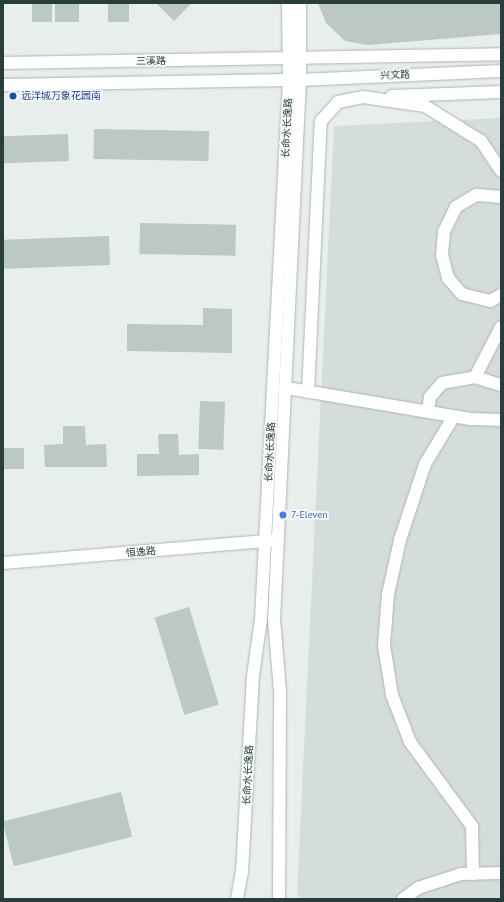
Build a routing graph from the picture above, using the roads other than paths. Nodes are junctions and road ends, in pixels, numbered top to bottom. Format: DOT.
graph roads {
  1 [pos="288,3"];
  2 [pos="300,3"];
  3 [pos="501,54"];
  4 [pos="294,59"];
  5 [pos="3,63"];
  6 [pos="501,71"];
  7 [pos="295,79"];
  8 [pos="3,85"];
  9 [pos="501,92"];
  10 [pos="363,97"];
  11 [pos="501,171"];
  12 [pos="501,197"];
  13 [pos="501,295"];
  14 [pos="501,327"];
  15 [pos="475,377"];
  16 [pos="501,385"];
  17 [pos="287,388"];
  18 [pos="308,392"];
  19 [pos="428,411"];
  20 [pos="454,416"];
  21 [pos="501,420"];
  22 [pos="278,539"];
  23 [pos="265,541"];
  24 [pos="3,563"];
  25 [pos="501,873"];
  26 [pos="473,874"];
  27 [pos="237,899"];
  28 [pos="279,899"];
  29 [pos="403,899"];
  1 -- 4 [label="street, 长命水长逸路"];
  2 -- 4 [label="street, 长命水长逸路"];
  3 -- 4 [label="street, 兴文路"];
  4 -- 5 [label="street, 三溪路"];
  4 -- 7 [label="street, 长命水长逸路"];
  6 -- 7 [label="street, 兴文路"];
  7 -- 8 [label="street, 三溪路"];
  7 -- 17 [label="street, 长命水长逸路"];
  7 -- 23 [label="street, 长命水长逸路"];
  9 -- 10 [label="street"];
  10 -- 11 [label="street"];
  10 -- 18 [label="street"];
  12 -- 13 [label="street"];
  14 -- 15 [label="street"];
  15 -- 16 [label="street"];
  15 -- 19 [label="street"];
  17 -- 18 [label="street"];
  17 -- 22 [label="street, 长命水长逸路"];
  18 -- 19 [label="street"];
  19 -- 20 [label="street"];
  20 -- 21 [label="street"];
  20 -- 26 [label="street"];
  22 -- 23 [label="street, 恒逸路"];
  22 -- 28 [label="street, 长命水长逸路"];
  23 -- 24 [label="street, 恒逸路"];
  23 -- 27 [label="street, 长命水长逸路"];
  25 -- 26 [label="street"];
  26 -- 29 [label="street"];
}
